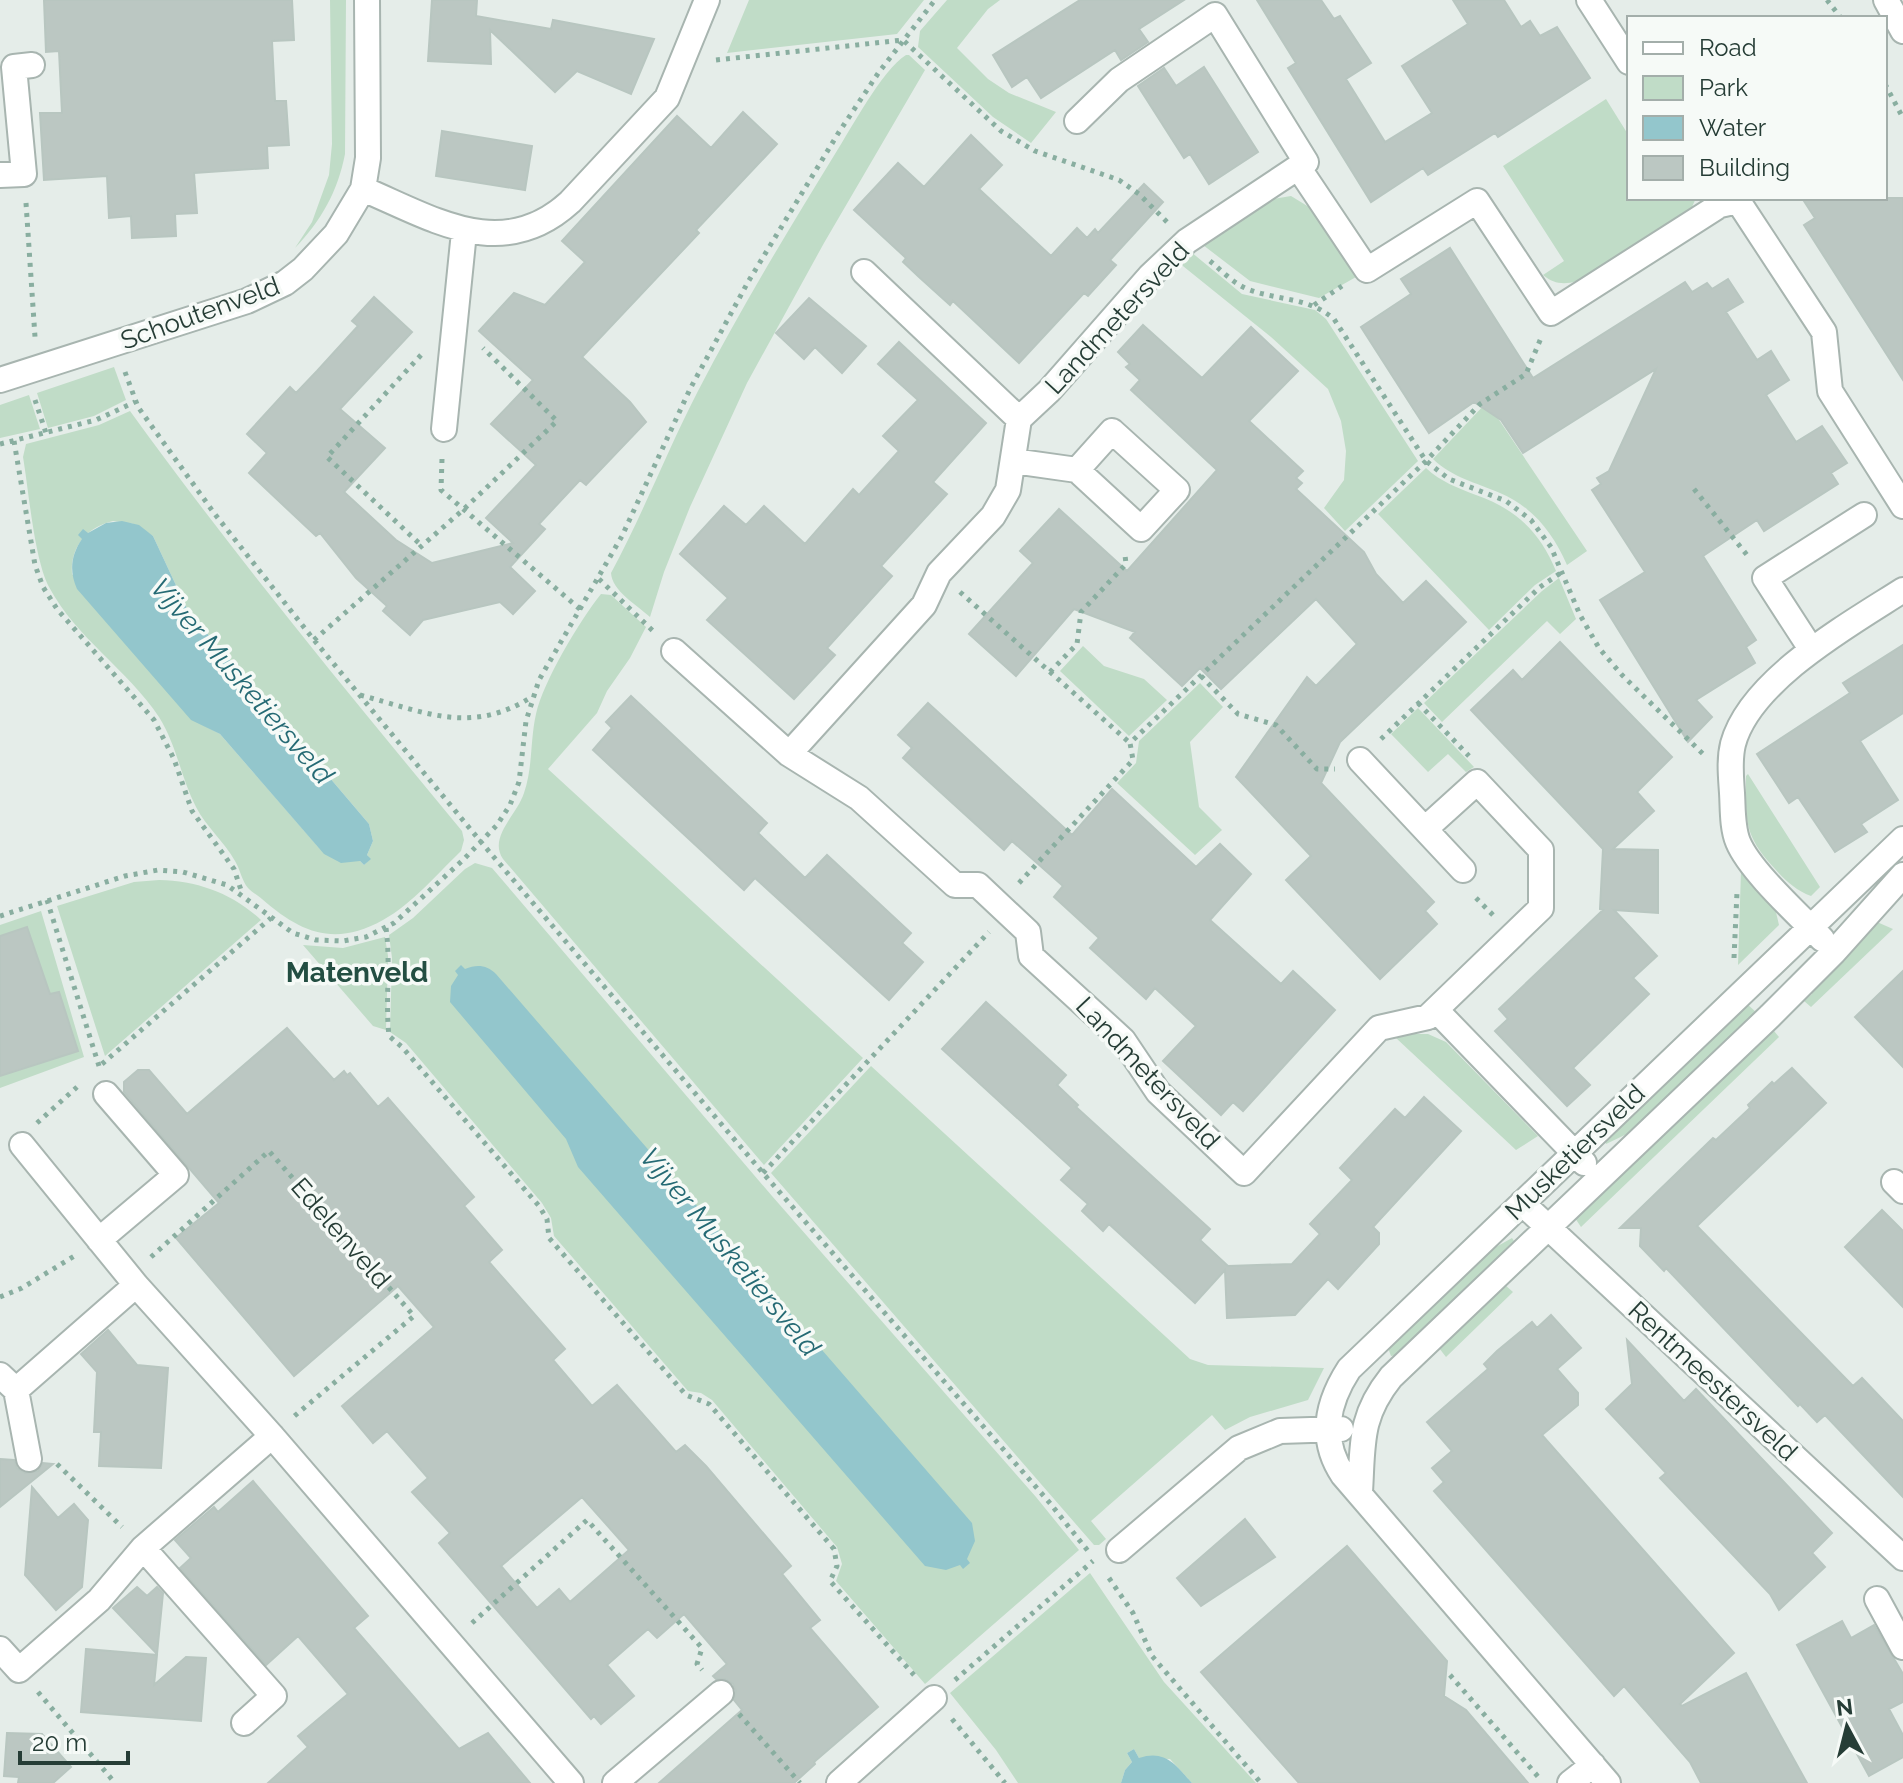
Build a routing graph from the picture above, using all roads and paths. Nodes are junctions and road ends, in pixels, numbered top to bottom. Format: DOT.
graph roads {
  1 [pos="367,0"];
  2 [pos="707,0"];
  3 [pos="935,0"];
  4 [pos="1589,0"];
  5 [pos="1827,0"];
  6 [pos="1886,0"];
  7 [pos="1839,16"];
  8 [pos="1903,31"];
  9 [pos="903,40"];
  10 [pos="687,49"];
  11 [pos="1627,59"];
  12 [pos="15,66"];
  13 [pos="1887,88"];
  14 [pos="1903,118"];
  15 [pos="1077,121"];
  16 [pos="1298,167"];
  17 [pos="12,174"];
  18 [pos="363,189"];
  19 [pos="1718,202"];
  20 [pos="464,232"];
  21 [pos="1187,241"];
  22 [pos="864,272"];
  23 [pos="1551,313"];
  24 [pos="454,319"];
  25 [pos="115,344"];
  26 [pos="37,369"];
  27 [pos="0,380"];
  28 [pos="135,402"];
  29 [pos="1019,419"];
  30 [pos="444,429"];
  31 [pos="14,441"];
  32 [pos="0,444"];
  33 [pos="1014,461"];
  34 [pos="1426,461"];
  35 [pos="1077,470"];
  36 [pos="1694,489"];
  37 [pos="1903,506"];
  38 [pos="464,509"];
  39 [pos="1864,515"];
  40 [pos="1141,529"];
  41 [pos="422,546"];
  42 [pos="1562,572"];
  43 [pos="939,573"];
  44 [pos="1765,578"];
  45 [pos="599,579"];
  46 [pos="1903,590"];
  47 [pos="581,610"];
  48 [pos="314,640"];
  49 [pos="1811,649"];
  50 [pos="674,651"];
  51 [pos="1050,672"];
  52 [pos="1201,676"];
  53 [pos="360,695"];
  54 [pos="534,695"];
  55 [pos="1418,703"];
  56 [pos="1130,743"];
  57 [pos="789,754"];
  58 [pos="1360,760"];
  59 [pos="1730,764"];
  60 [pos="1477,782"];
  61 [pos="1425,829"];
  62 [pos="1903,839"];
  63 [pos="481,842"];
  64 [pos="1738,843"];
  65 [pos="1463,870"];
  66 [pos="1869,872"];
  67 [pos="1898,892"];
  68 [pos="242,894"];
  69 [pos="47,900"];
  70 [pos="1003,908"];
  71 [pos="0,916"];
  72 [pos="271,918"];
  73 [pos="1811,927"];
  74 [pos="386,928"];
  75 [pos="1512,935"];
  76 [pos="1834,952"];
  77 [pos="1733,1000"];
  78 [pos="1436,1010"];
  79 [pos="100,1066"];
  80 [pos="106,1094"];
  81 [pos="22,1145"];
  82 [pos="1574,1153"];
  83 [pos="763,1173"];
  84 [pos="1600,1179"];
  85 [pos="1522,1203"];
  86 [pos="1548,1228"];
  87 [pos="99,1240"];
  88 [pos="133,1281"];
  89 [pos="0,1297"];
  90 [pos="8,1383"];
  91 [pos="1327,1429"];
  92 [pos="1363,1430"];
  93 [pos="24,1433"];
  94 [pos="272,1436"];
  95 [pos="29,1459"];
  96 [pos="1360,1492"];
  97 [pos="143,1548"];
  98 [pos="1119,1550"];
  99 [pos="1903,1558"];
  100 [pos="1094,1559"];
  101 [pos="1877,1599"];
  102 [pos="450,1643"];
  103 [pos="1903,1647"];
  104 [pos="0,1649"];
  105 [pos="19,1670"];
  106 [pos="1450,1675"];
  107 [pos="721,1693"];
  108 [pos="934,1698"];
  109 [pos="244,1723"];
  110 [pos="1601,1774"];
  111 [pos="115,1783"];
  112 [pos="571,1783"];
  113 [pos="615,1783"];
  114 [pos="800,1783"];
  115 [pos="839,1783"];
  116 [pos="1005,1783"];
  117 [pos="1261,1783"];
  118 [pos="1544,1783"];
  119 [pos="1570,1783"];
  1 -- 18 [label="street, Schoutenveld"];
  2 -- 10 [label="street"];
  3 -- 9 [label="path"];
  4 -- 11 [label="street"];
  5 -- 7 [label="path"];
  6 -- 8 [label="street"];
  9 -- 10 [label="path"];
  9 -- 21 [label="path"];
  9 -- 45 [label="path"];
  10 -- 20 [label="street"];
  12 -- 17 [label="street"];
  13 -- 14 [label="path"];
  15 -- 16 [label="street"];
  16 -- 21 [label="street, Landmetersveld"];
  16 -- 23 [label="street"];
  17 -- 26 [label="path"];
  18 -- 20 [label="street"];
  18 -- 25 [label="street, Schoutenveld"];
  19 -- 23 [label="street"];
  19 -- 37 [label="street"];
  20 -- 24 [label="street"];
  21 -- 29 [label="street, Landmetersveld"];
  21 -- 34 [label="path"];
  22 -- 29 [label="street"];
  23 -- 34 [label="path"];
  24 -- 30 [label="street"];
  24 -- 38 [label="path"];
  24 -- 41 [label="path"];
  25 -- 26 [label="street, Schoutenveld"];
  25 -- 28 [label="path"];
  26 -- 27 [label="street, Schoutenveld"];
  28 -- 31 [label="path"];
  28 -- 48 [label="path"];
  29 -- 33 [label="street"];
  30 -- 38 [label="path"];
  31 -- 32 [label="path"];
  31 -- 68 [label="path"];
  33 -- 35 [label="street"];
  33 -- 43 [label="street"];
  34 -- 42 [label="path"];
  34 -- 52 [label="path"];
  35 -- 40 [label="street"];
  35 -- 40 [label="street"];
  36 -- 44 [label="path"];
  38 -- 41 [label="path"];
  38 -- 47 [label="path"];
  39 -- 44 [label="street"];
  40 -- 51 [label="path"];
  41 -- 48 [label="path"];
  42 -- 55 [label="path"];
  42 -- 59 [label="path"];
  43 -- 51 [label="path"];
  43 -- 57 [label="street"];
  44 -- 49 [label="street"];
  45 -- 47 [label="path"];
  45 -- 50 [label="path"];
  46 -- 49 [label="street"];
  47 -- 54 [label="path"];
  48 -- 53 [label="path"];
  49 -- 59 [label="street"];
  50 -- 57 [label="street, Landmetersveld"];
  51 -- 56 [label="path"];
  52 -- 56 [label="path"];
  52 -- 58 [label="path"];
  53 -- 54 [label="path"];
  53 -- 63 [label="path"];
  54 -- 63 [label="path"];
  55 -- 58 [label="path"];
  55 -- 60 [label="path"];
  56 -- 70 [label="path"];
  57 -- 70 [label="street, Landmetersveld"];
  58 -- 61 [label="street"];
  59 -- 64 [label="street"];
  60 -- 61 [label="street"];
  60 -- 75 [label="street, Landmetersveld"];
  61 -- 65 [label="street"];
  62 -- 66 [label="street, Musketiersveld"];
  63 -- 74 [label="path"];
  63 -- 83 [label="path"];
  64 -- 73 [label="street"];
  64 -- 77 [label="path"];
  65 -- 75 [label="path"];
  66 -- 67 [label="street"];
  66 -- 73 [label="street, Musketiersveld"];
  67 -- 76 [label="street, Musketiersveld"];
  68 -- 69 [label="path"];
  68 -- 72 [label="path"];
  69 -- 71 [label="path"];
  69 -- 79 [label="path"];
  70 -- 78 [label="street, Landmetersveld"];
  70 -- 83 [label="path"];
  72 -- 74 [label="path"];
  72 -- 79 [label="path"];
  73 -- 76 [label="street"];
  73 -- 77 [label="street, Musketiersveld"];
  74 -- 108 [label="path"];
  75 -- 78 [label="street, Landmetersveld"];
  76 -- 84 [label="street, Musketiersveld"];
  77 -- 82 [label="street, Musketiersveld"];
  78 -- 82 [label="street"];
  79 -- 80 [label="path"];
  79 -- 81 [label="path"];
  80 -- 87 [label="street"];
  81 -- 87 [label="street"];
  82 -- 84 [label="street"];
  82 -- 85 [label="street, Musketiersveld"];
  83 -- 100 [label="path"];
  84 -- 86 [label="street, Musketiersveld"];
  85 -- 86 [label="street, Rentmeestersveld"];
  85 -- 91 [label="street, Musketiersveld"];
  86 -- 92 [label="street, Musketiersveld"];
  86 -- 99 [label="street, Rentmeestersveld"];
  87 -- 88 [label="street"];
  87 -- 89 [label="path"];
  88 -- 90 [label="street"];
  88 -- 94 [label="street"];
  88 -- 94 [label="path, Edelenveld"];
  90 -- 93 [label="street"];
  91 -- 92 [label="street"];
  91 -- 96 [label="street, Musketiersveld"];
  91 -- 98 [label="street"];
  92 -- 96 [label="street, Musketiersveld"];
  93 -- 95 [label="street"];
  93 -- 97 [label="path"];
  94 -- 97 [label="street"];
  94 -- 102 [label="street"];
  96 -- 110 [label="street, Musketiersveld"];
  97 -- 105 [label="street"];
  97 -- 109 [label="street"];
  100 -- 108 [label="path"];
  100 -- 117 [label="path"];
  101 -- 103 [label="street"];
  102 -- 107 [label="path"];
  102 -- 112 [label="street"];
  104 -- 105 [label="street"];
  105 -- 111 [label="path"];
  106 -- 118 [label="path"];
  107 -- 113 [label="street"];
  107 -- 114 [label="path"];
  108 -- 115 [label="street"];
  108 -- 116 [label="path"];
  110 -- 119 [label="street"];
}
